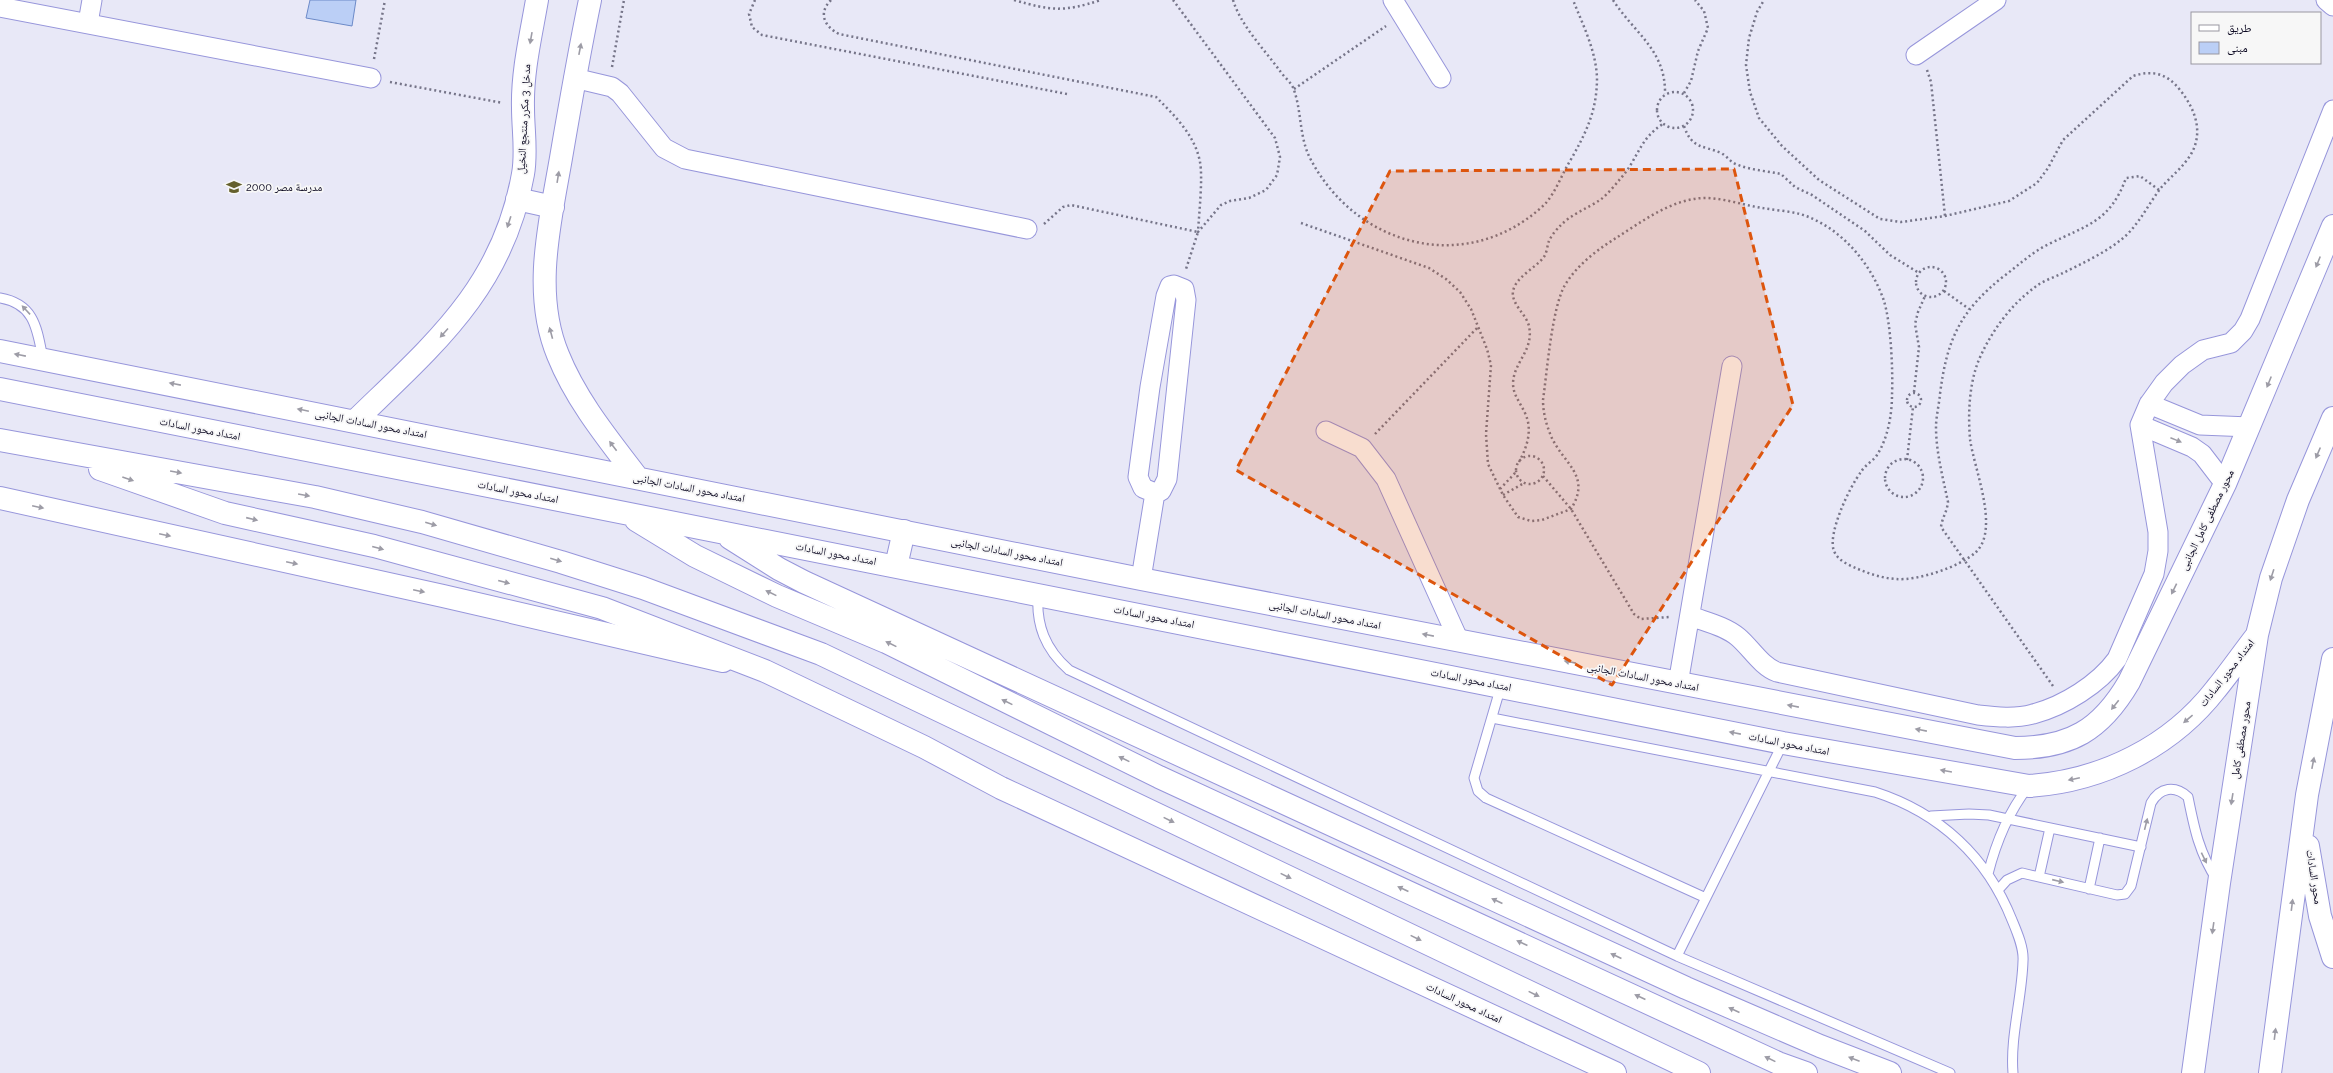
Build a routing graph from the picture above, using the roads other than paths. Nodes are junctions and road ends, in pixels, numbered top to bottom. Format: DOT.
graph roads {
  1 [pos="92,0"];
  2 [pos="537,0"];
  3 [pos="590,0"];
  4 [pos="1996,0"];
  5 [pos="2326,0"];
  6 [pos="2333,6"];
  7 [pos="0,7"];
  8 [pos="1398,7"];
  9 [pos="88,23"];
  10 [pos="1916,56"];
  11 [pos="371,78"];
  12 [pos="574,78"];
  13 [pos="1441,78"];
  14 [pos="2333,110"];
  15 [pos="517,199"];
  16 [pos="553,207"];
  17 [pos="2333,226"];
  18 [pos="1027,229"];
  19 [pos="0,298"];
  20 [pos="0,351"];
  21 [pos="43,359"];
  22 [pos="1732,366"];
  23 [pos="0,389"];
  24 [pos="2149,404"];
  25 [pos="2333,418"];
  26 [pos="355,421"];
  27 [pos="2140,425"];
  28 [pos="2250,427"];
  29 [pos="1326,431"];
  30 [pos="0,440"];
  31 [pos="38,448"];
  32 [pos="637,477"];
  33 [pos="2225,484"];
  34 [pos="1155,493"];
  35 [pos="0,498"];
  36 [pos="623,512"];
  37 [pos="904,531"];
  38 [pos="722,532"];
  39 [pos="896,566"];
  40 [pos="1141,579"];
  41 [pos="1038,594"];
  42 [pos="1690,616"];
  43 [pos="2256,635"];
  44 [pos="1459,641"];
  45 [pos="2333,659"];
  46 [pos="765,671"];
  47 [pos="1678,684"];
  48 [pos="1501,686"];
  49 [pos="1492,718"];
  50 [pos="1783,743"];
  51 [pos="2014,748"];
  52 [pos="1769,772"];
  53 [pos="2029,786"];
  54 [pos="2307,795"];
  55 [pos="1931,816"];
  56 [pos="2007,819"];
  57 [pos="2050,828"];
  58 [pos="2100,838"];
  59 [pos="2141,847"];
  60 [pos="1988,874"];
  61 [pos="2039,877"];
  62 [pos="2219,883"];
  63 [pos="2089,889"];
  64 [pos="1998,890"];
  65 [pos="1706,898"];
  66 [pos="1677,956"];
  67 [pos="2333,957"];
  68 [pos="1615,1073"];
  69 [pos="1699,1073"];
  70 [pos="1806,1073"];
  71 [pos="1890,1073"];
  72 [pos="1950,1073"];
  73 [pos="2013,1073"];
  74 [pos="2193,1073"];
  75 [pos="2270,1073"];
  1 -- 9 [label="street"];
  2 -- 15 [label="main road, مدخل 3 مكرر منتجع النخيل, one-way"];
  12 -- 3 [label="main road, one-way"];
  4 -- 10 [label="street"];
  5 -- 6 [label="street"];
  7 -- 9 [label="street"];
  8 -- 13 [label="street"];
  9 -- 11 [label="street"];
  16 -- 12 [label="main road, one-way"];
  12 -- 18 [label="street"];
  14 -- 24 [label="street"];
  15 -- 16 [label="main road"];
  15 -- 26 [label="main road, مدخل 3 مكرر منتجع النخيل, one-way"];
  32 -- 16 [label="main road, one-way"];
  17 -- 28 [label="main road, محور مصطفى كامل الجانبى, one-way"];
  21 -- 19 [label="lane, one-way"];
  21 -- 20 [label="main road, امتداد محور السادات الجانبى, one-way"];
  26 -- 21 [label="main road, امتداد محور السادات الجانبى, one-way"];
  22 -- 42 [label="street"];
  23 -- 36 [label="main road, امتداد محور السادات"];
  24 -- 27 [label="street"];
  24 -- 28 [label="street"];
  25 -- 43 [label="main road, محور مصطفى كامل, one-way"];
  26 -- 32 [label="main road, امتداد محور السادات الجانبى"];
  27 -- 33 [label="street, one-way"];
  27 -- 42 [label="street"];
  28 -- 33 [label="main road, محور مصطفى كامل الجانبى"];
  29 -- 44 [label="street"];
  30 -- 31 [label="main road, امتداد محور السادات"];
  31 -- 46 [label="main road, امتداد محور السادات, one-way"];
  31 -- 69 [label="main road, امتداد محور السادات, one-way"];
  32 -- 37 [label="main road, امتداد محور السادات الجانبى"];
  33 -- 51 [label="main road, محور مصطفى كامل الجانبى, one-way"];
  34 -- 34 [label="street"];
  34 -- 40 [label="street"];
  35 -- 46 [label="main road, one-way"];
  36 -- 38 [label="main road, امتداد محور السادات"];
  70 -- 36 [label="main road, one-way"];
  37 -- 39 [label="main road"];
  37 -- 40 [label="main road, امتداد محور السادات الجانبى"];
  38 -- 39 [label="main road, امتداد محور السادات"];
  71 -- 38 [label="main road, one-way"];
  39 -- 41 [label="main road, امتداد محور السادات"];
  44 -- 40 [label="main road, امتداد محور السادات الجانبى, one-way"];
  41 -- 48 [label="main road, امتداد محور السادات"];
  41 -- 66 [label="lane"];
  42 -- 47 [label="street"];
  43 -- 53 [label="main road, امتداد محور السادات, one-way"];
  43 -- 62 [label="main road, محور مصطفى كامل, one-way"];
  47 -- 44 [label="main road, امتداد محور السادات الجانبى, one-way"];
  54 -- 45 [label="main road, one-way"];
  46 -- 68 [label="main road, امتداد محور السادات"];
  51 -- 47 [label="main road, امتداد محور السادات الجانبى, one-way"];
  48 -- 49 [label="lane"];
  50 -- 48 [label="main road, امتداد محور السادات, one-way"];
  49 -- 52 [label="lane"];
  49 -- 65 [label="lane"];
  50 -- 52 [label="lane"];
  53 -- 50 [label="main road, امتداد محور السادات, one-way"];
  52 -- 55 [label="lane"];
  52 -- 65 [label="lane"];
  53 -- 56 [label="lane"];
  54 -- 67 [label="main road, محور السادات"];
  75 -- 54 [label="main road, one-way"];
  55 -- 56 [label="lane"];
  55 -- 60 [label="lane"];
  56 -- 57 [label="lane"];
  56 -- 60 [label="lane"];
  57 -- 58 [label="lane"];
  57 -- 61 [label="lane"];
  58 -- 59 [label="lane"];
  58 -- 63 [label="lane"];
  59 -- 62 [label="lane, one-way"];
  59 -- 63 [label="lane"];
  60 -- 64 [label="lane"];
  61 -- 63 [label="lane, one-way"];
  61 -- 64 [label="lane"];
  62 -- 74 [label="main road, محور مصطفى كامل, one-way"];
  64 -- 73 [label="lane"];
  65 -- 66 [label="lane"];
  66 -- 72 [label="lane"];
}
